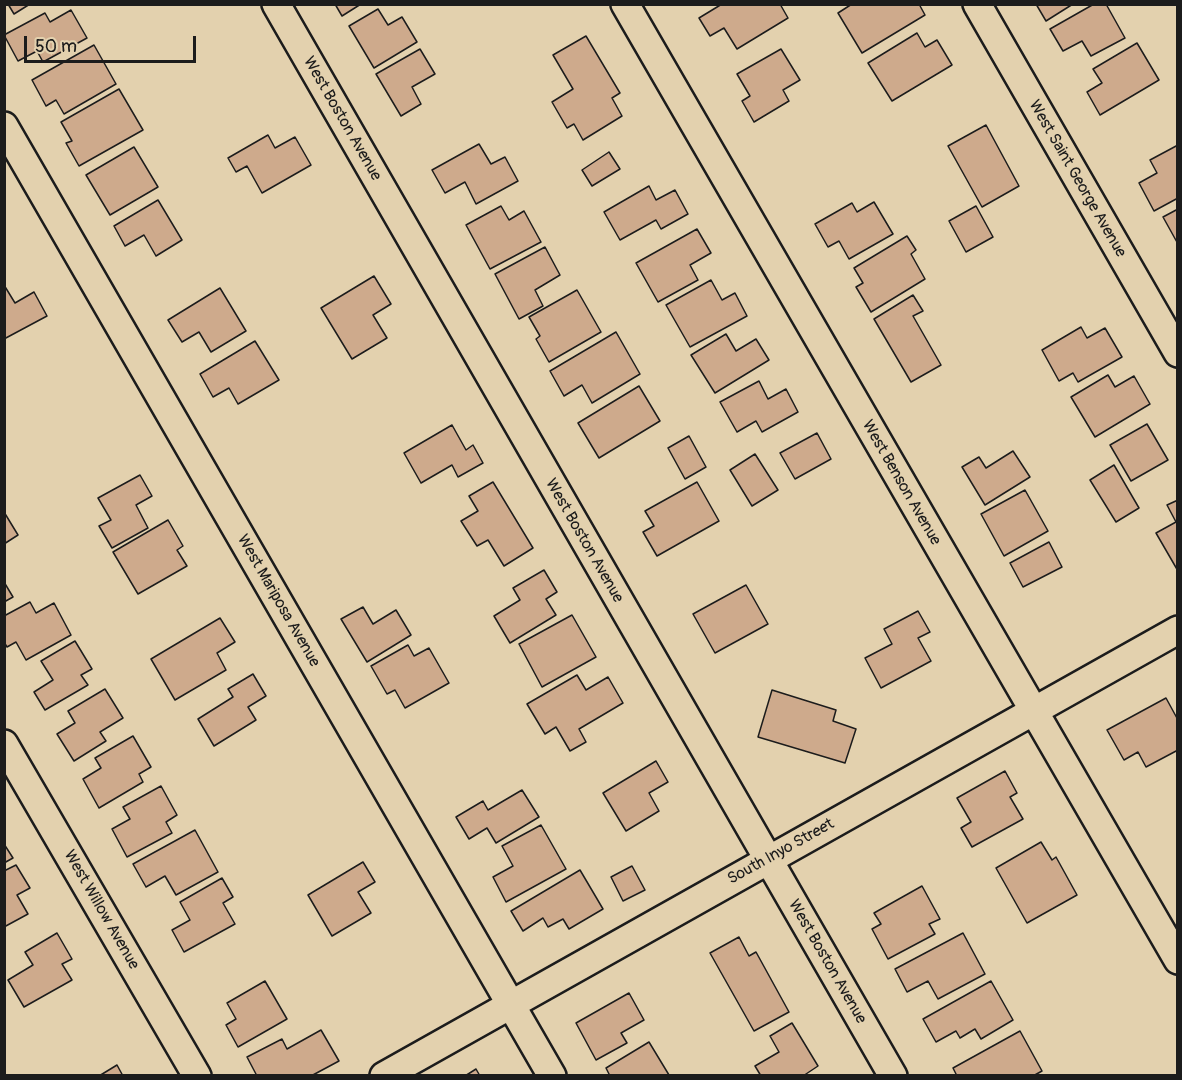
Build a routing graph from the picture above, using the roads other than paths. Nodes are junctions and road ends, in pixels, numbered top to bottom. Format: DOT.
graph roads {
  1 [pos="276,4"];
  2 [pos="625,4"];
  3 [pos="977,4"];
  4 [pos="4,126"];
  5 [pos="1178,353"];
  6 [pos="1178,630"];
  7 [pos="1032,711"];
  8 [pos="4,744"];
  9 [pos="767,860"];
  10 [pos="1178,960"];
  11 [pos="510,1003"];
  12 [pos="196,1076"];
  13 [pos="384,1076"];
  14 [pos="552,1076"];
  15 [pos="893,1076"];
  1 -- 9 [label="street, West Boston Avenue"];
  2 -- 7 [label="street, West Benson Avenue"];
  3 -- 5 [label="street, West Saint George Avenue"];
  4 -- 11 [label="street, West Mariposa Avenue"];
  6 -- 7 [label="street, South Inyo Street"];
  7 -- 9 [label="street, South Inyo Street"];
  7 -- 10 [label="street, West Benson Avenue"];
  8 -- 12 [label="street, West Willow Avenue"];
  9 -- 11 [label="street, South Inyo Street"];
  9 -- 15 [label="street, West Boston Avenue"];
  11 -- 13 [label="street, South Inyo Street"];
  11 -- 14 [label="street, West Mariposa Avenue"];
}
